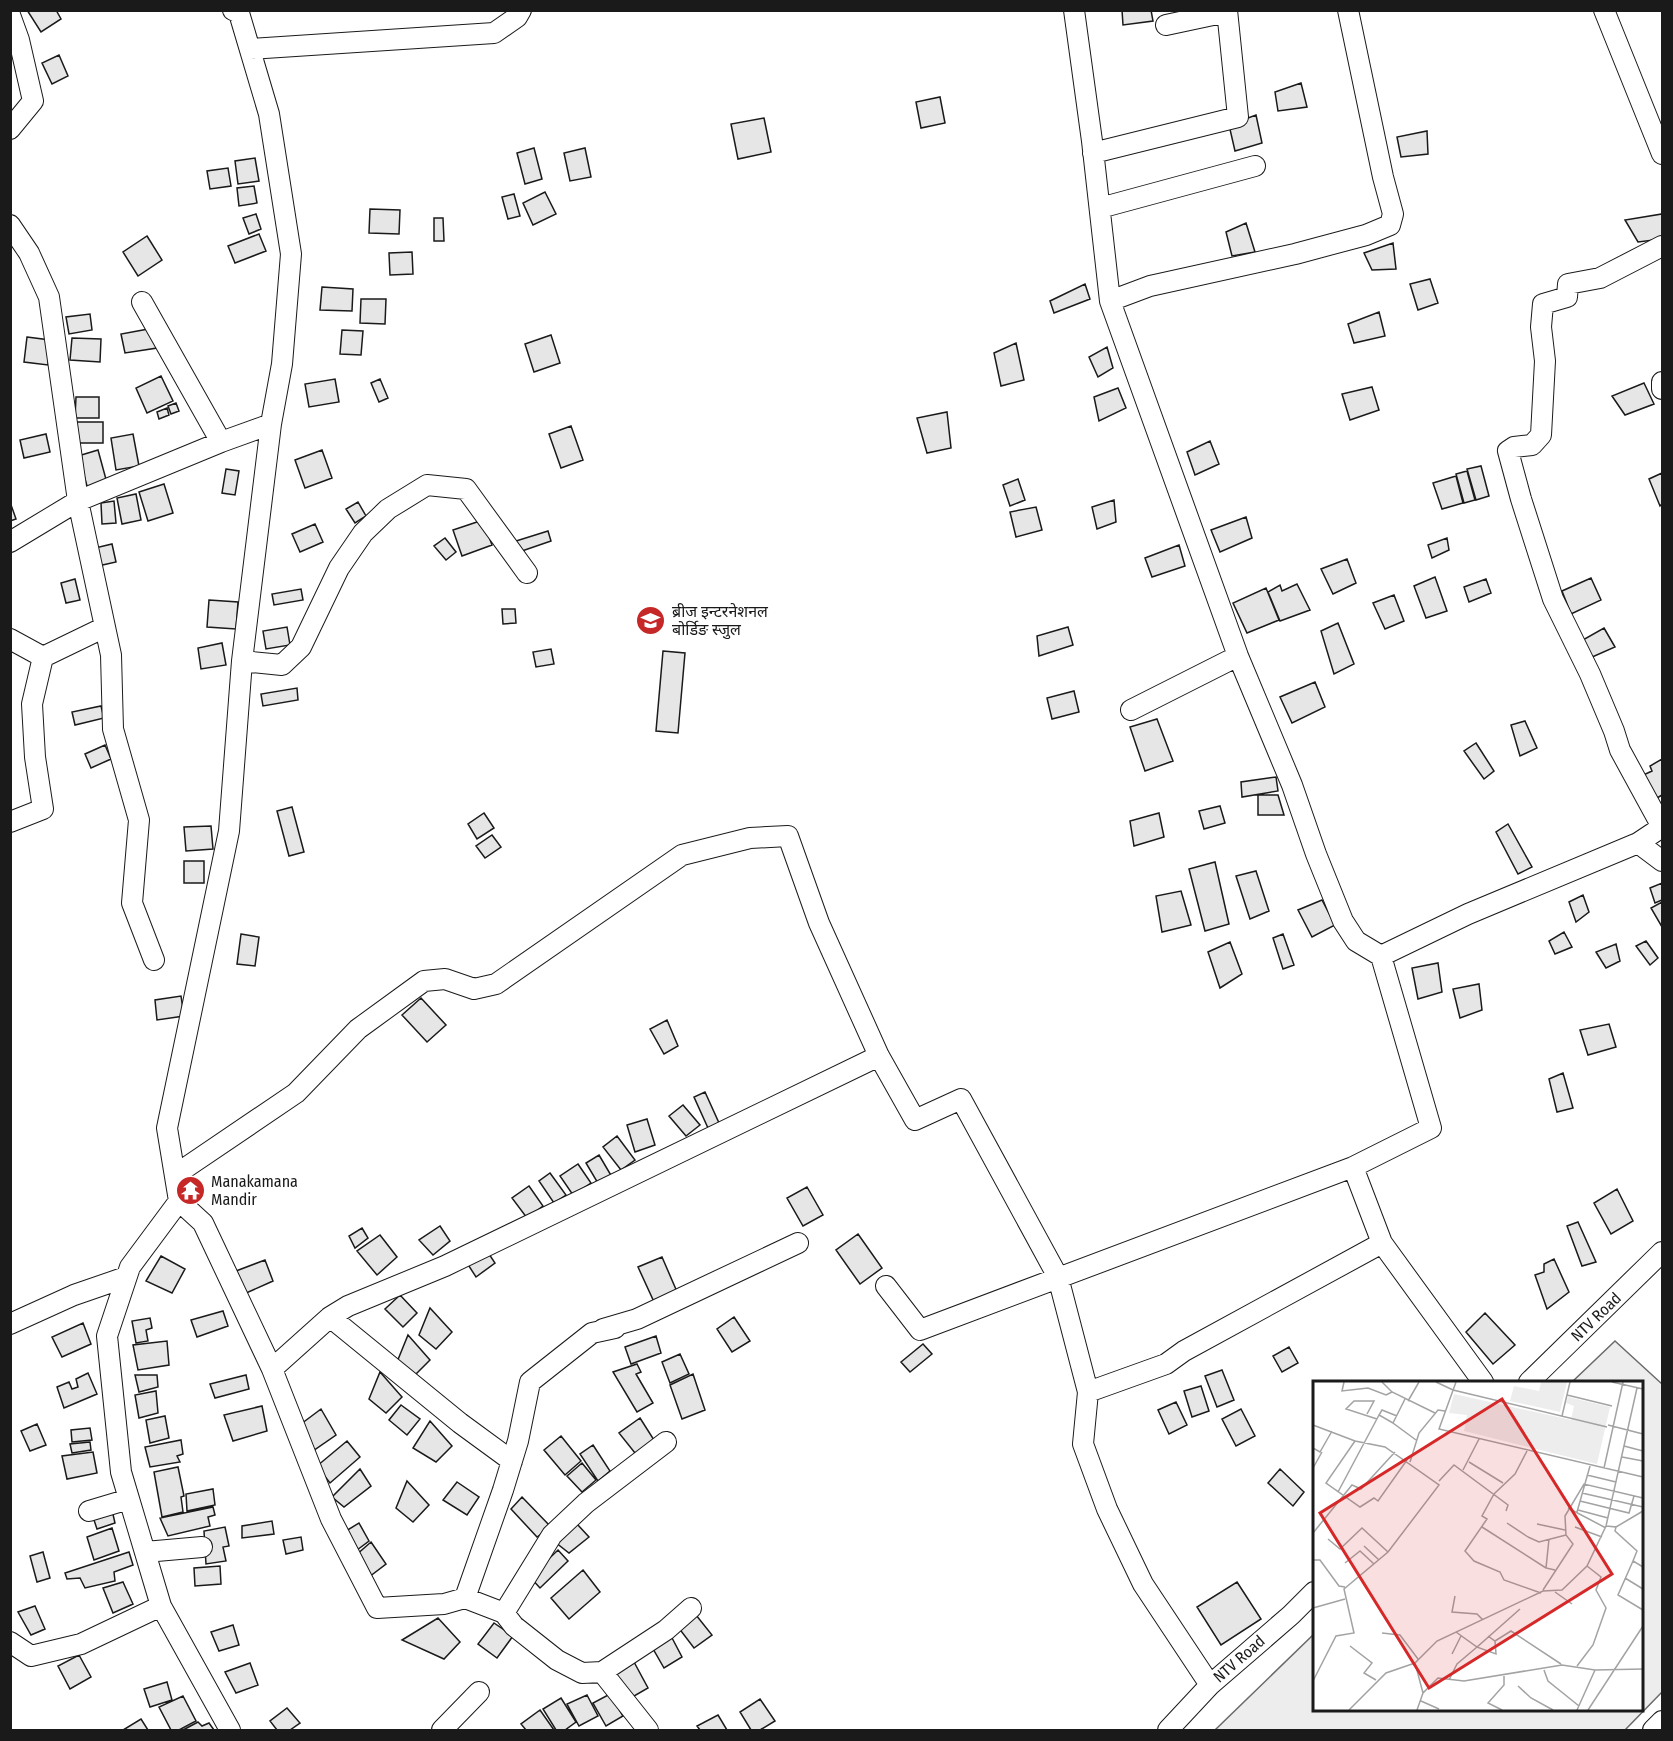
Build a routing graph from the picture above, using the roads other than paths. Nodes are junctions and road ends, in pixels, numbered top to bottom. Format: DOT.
graph roads {
  1 [pos="521,10"];
  2 [pos="1074,10"];
  3 [pos="1348,10"];
  4 [pos="1604,10"];
  5 [pos="237,11"];
  6 [pos="1227,11"];
  7 [pos="10,15"];
  8 [pos="1166,25"];
  9 [pos="250,49"];
  10 [pos="10,129"];
  11 [pos="1093,153"];
  12 [pos="1662,154"];
  13 [pos="1255,166"];
  14 [pos="1100,208"];
  15 [pos="10,225"];
  16 [pos="1662,246"];
  17 [pos="1110,300"];
  18 [pos="142,302"];
  19 [pos="1662,382"];
  20 [pos="1662,389"];
  21 [pos="271,424"];
  22 [pos="221,442"];
  23 [pos="78,501"];
  24 [pos="10,542"];
  25 [pos="527,573"];
  26 [pos="105,627"];
  27 [pos="10,639"];
  28 [pos="1238,656"];
  29 [pos="43,657"];
  30 [pos="242,661"];
  31 [pos="1131,710"];
  32 [pos="10,822"];
  33 [pos="1662,827"];
  34 [pos="1638,843"];
  35 [pos="1662,861"];
  36 [pos="1381,956"];
  37 [pos="154,960"];
  38 [pos="879,1056"];
  39 [pos="1353,1167"];
  40 [pos="175,1175"];
  41 [pos="179,1201"];
  42 [pos="798,1243"];
  43 [pos="1382,1243"];
  44 [pos="1662,1252"];
  45 [pos="126,1277"];
  46 [pos="1058,1277"];
  47 [pos="886,1286"];
  48 [pos="330,1317"];
  49 [pos="10,1324"];
  50 [pos="615,1328"];
  51 [pos="592,1333"];
  52 [pos="272,1370"];
  53 [pos="1481,1381"];
  54 [pos="1530,1381"];
  55 [pos="1088,1392"];
  56 [pos="666,1442"];
  57 [pos="512,1461"];
  58 [pos="129,1499"];
  59 [pos="89,1511"];
  60 [pos="202,1547"];
  61 [pos="145,1552"];
  62 [pos="1313,1593"];
  63 [pos="465,1598"];
  64 [pos="161,1605"];
  65 [pos="691,1608"];
  66 [pos="504,1613"];
  67 [pos="10,1642"];
  68 [pos="602,1672"];
  69 [pos="1210,1685"];
  70 [pos="479,1692"];
  71 [pos="1662,1721"];
  72 [pos="645,1730"];
  73 [pos="230,1731"];
  74 [pos="442,1731"];
  75 [pos="1168,1731"];
  76 [pos="1653,1731"];
  1 -- 9 [label="street"];
  2 -- 11 [label="street"];
  3 -- 17 [label="street"];
  4 -- 12 [label="street"];
  5 -- 9 [label="street"];
  6 -- 8 [label="street"];
  6 -- 11 [label="street"];
  7 -- 10 [label="street"];
  9 -- 21 [label="street"];
  11 -- 14 [label="street"];
  13 -- 14 [label="street"];
  14 -- 17 [label="street"];
  15 -- 23 [label="street"];
  16 -- 33 [label="street"];
  17 -- 28 [label="street"];
  18 -- 22 [label="street"];
  19 -- 20 [label="street"];
  21 -- 22 [label="street"];
  21 -- 30 [label="street"];
  22 -- 23 [label="street"];
  23 -- 24 [label="street"];
  23 -- 26 [label="street"];
  25 -- 30 [label="street"];
  26 -- 29 [label="street"];
  26 -- 37 [label="street"];
  27 -- 29 [label="street"];
  28 -- 31 [label="street"];
  28 -- 36 [label="street"];
  29 -- 32 [label="street"];
  30 -- 40 [label="street"];
  33 -- 34 [label="street"];
  34 -- 35 [label="street"];
  34 -- 36 [label="street"];
  36 -- 39 [label="street"];
  38 -- 40 [label="street"];
  38 -- 46 [label="street"];
  38 -- 48 [label="street"];
  39 -- 43 [label="street"];
  39 -- 46 [label="street"];
  40 -- 41 [label="street"];
  41 -- 45 [label="street"];
  41 -- 52 [label="street"];
  42 -- 51 [label="street"];
  43 -- 53 [label="street"];
  43 -- 55 [label="street"];
  44 -- 54 [label="street, NTV Road"];
  45 -- 49 [label="street"];
  45 -- 58 [label="street"];
  46 -- 47 [label="street"];
  46 -- 55 [label="street"];
  48 -- 52 [label="street"];
  48 -- 57 [label="street"];
  50 -- 51 [label="street"];
  51 -- 57 [label="street"];
  52 -- 63 [label="street"];
  55 -- 69 [label="street"];
  56 -- 66 [label="street"];
  57 -- 63 [label="street"];
  58 -- 59 [label="street"];
  58 -- 61 [label="street"];
  60 -- 61 [label="street"];
  61 -- 64 [label="street"];
  62 -- 69 [label="street, NTV Road"];
  63 -- 66 [label="street"];
  64 -- 67 [label="street"];
  64 -- 73 [label="street"];
  65 -- 68 [label="street"];
  66 -- 68 [label="street"];
  68 -- 72 [label="street"];
  69 -- 75 [label="street, NTV Road"];
  70 -- 74 [label="street"];
  71 -- 76 [label="street"];
}
